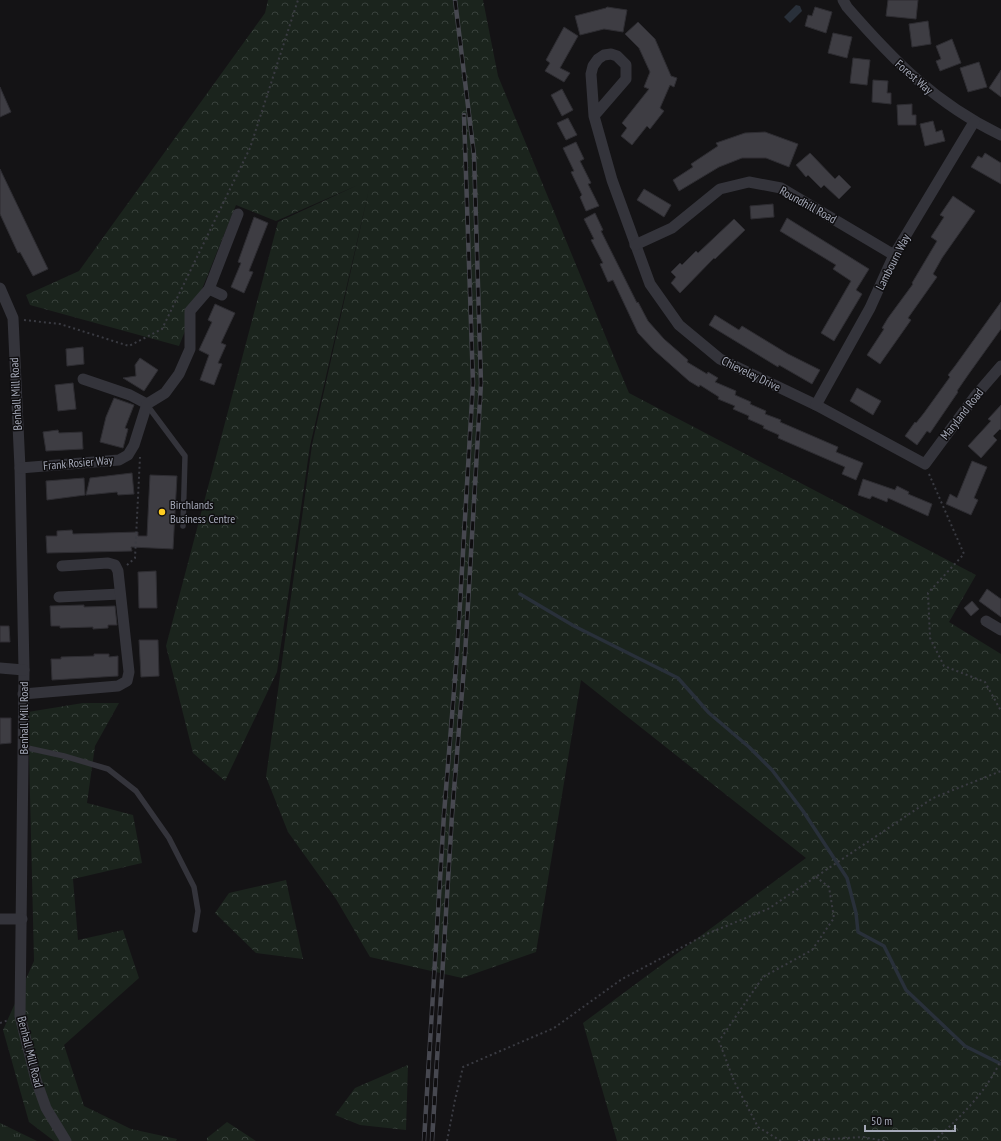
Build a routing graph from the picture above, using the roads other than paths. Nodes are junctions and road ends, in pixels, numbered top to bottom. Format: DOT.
graph roads {
  1 [pos="843,0"];
  2 [pos="594,116"];
  3 [pos="974,122"];
  4 [pos="1001,135"];
  5 [pos="238,214"];
  6 [pos="635,245"];
  7 [pos="894,255"];
  8 [pos="0,288"];
  9 [pos="209,289"];
  10 [pos="222,295"];
  11 [pos="1001,366"];
  12 [pos="83,379"];
  13 [pos="146,404"];
  14 [pos="816,405"];
  15 [pos="925,464"];
  16 [pos="20,468"];
  17 [pos="183,526"];
  18 [pos="62,566"];
  19 [pos="120,594"];
  20 [pos="59,597"];
  21 [pos="986,621"];
  22 [pos="1001,630"];
  23 [pos="0,668"];
  24 [pos="24,670"];
  25 [pos="23,694"];
  26 [pos="23,747"];
  27 [pos="0,919"];
  28 [pos="22,919"];
  29 [pos="195,930"];
  30 [pos="66,1141"];
  1 -- 3 [label="street, Forest Way"];
  2 -- 2 [label="street, Chieveley Drive"];
  2 -- 6 [label="street, Chieveley Drive"];
  3 -- 4 [label="street, Forest Way"];
  3 -- 7 [label="street, Lambourn Way"];
  5 -- 9 [label="street"];
  6 -- 7 [label="street, Roundhill Road"];
  6 -- 14 [label="street, Chieveley Drive"];
  7 -- 14 [label="street, Lambourn Way"];
  8 -- 16 [label="street, Benhall Mill Road"];
  9 -- 10 [label="street"];
  9 -- 13 [label="street"];
  11 -- 15 [label="street, Maryland Road"];
  12 -- 13 [label="street"];
  13 -- 16 [label="street, Frank Rosier Way"];
  13 -- 17 [label="lane"];
  14 -- 15 [label="street, Chieveley Drive"];
  16 -- 24 [label="street, Benhall Mill Road"];
  18 -- 19 [label="street"];
  19 -- 20 [label="street"];
  19 -- 25 [label="street"];
  21 -- 22 [label="street"];
  23 -- 24 [label="street"];
  24 -- 25 [label="street, Benhall Mill Road"];
  25 -- 26 [label="street, Benhall Mill Road"];
  26 -- 28 [label="street, Benhall Mill Road"];
  26 -- 29 [label="lane"];
  27 -- 28 [label="street"];
  28 -- 30 [label="street, Benhall Mill Road"];
}
